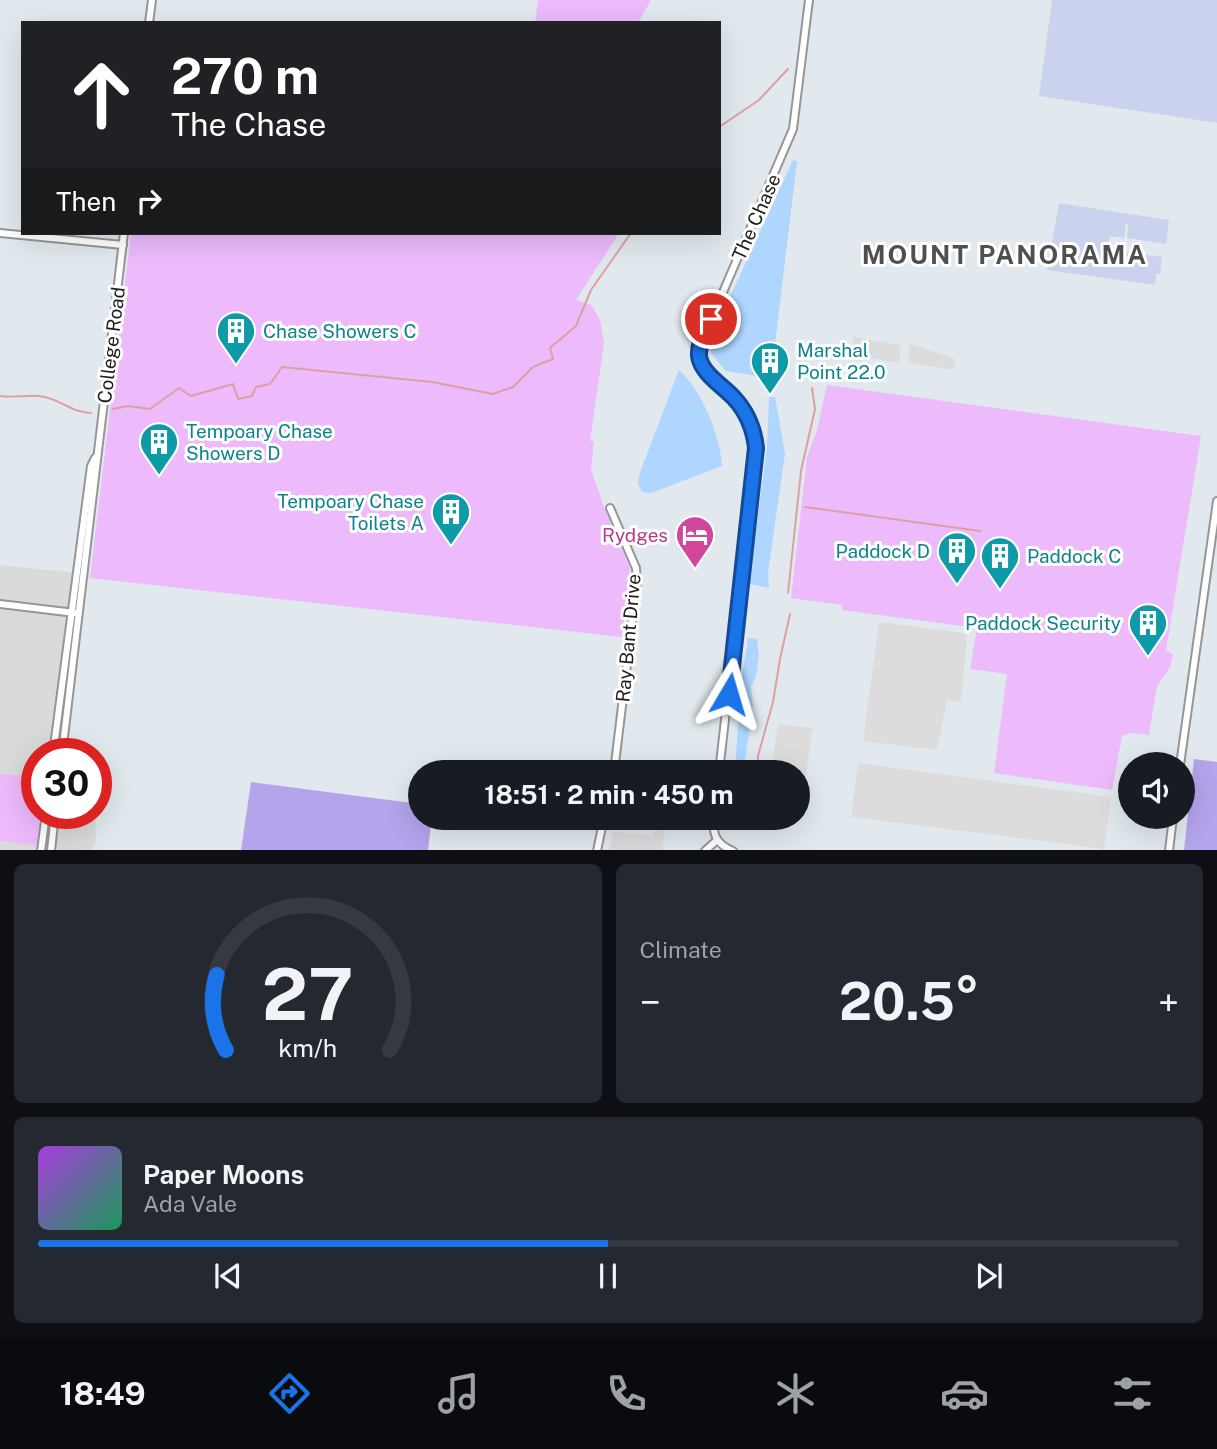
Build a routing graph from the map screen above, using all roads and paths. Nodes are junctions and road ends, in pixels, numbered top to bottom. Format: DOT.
graph roads {
  1 [pos="152,0"];
  2 [pos="809,0"];
  3 [pos="149,21"];
  4 [pos="0,233"];
  5 [pos="124,235"];
  6 [pos="123,245"];
  7 [pos="96,456"];
  8 [pos="1217,501"];
  9 [pos="610,509"];
  10 [pos="78,566"];
  11 [pos="86,567"];
  12 [pos="0,604"];
  13 [pos="71,612"];
  14 [pos="80,614"];
  15 [pos="55,738"];
  16 [pos="64,738"];
  17 [pos="1182,752"];
  18 [pos="615,760"];
  19 [pos="720,760"];
  20 [pos="44,829"];
  21 [pos="53,829"];
  22 [pos="1172,829"];
  23 [pos="601,830"];
  24 [pos="713,830"];
  25 [pos="717,840"];
  26 [pos="41,850"];
  27 [pos="51,850"];
  28 [pos="597,850"];
  29 [pos="705,850"];
  30 [pos="733,850"];
  31 [pos="1169,850"];
  1 -- 3 [label="street"];
  2 -- 19 [label="street, The Chase"];
  4 -- 6 [label="street"];
  5 -- 6 [label="street, College Road"];
  6 -- 7 [label="street, College Road"];
  7 -- 10 [label="street, College Road"];
  7 -- 11 [label="street, College Road"];
  8 -- 17 [label="street"];
  9 -- 18 [label="street, Ray Bant Drive"];
  10 -- 11 [label="street"];
  10 -- 13 [label="street, College Road"];
  11 -- 14 [label="street, College Road"];
  12 -- 13 [label="street"];
  13 -- 14 [label="street"];
  13 -- 15 [label="street, College Road"];
  14 -- 16 [label="street, College Road"];
  20 -- 26 [label="street"];
  21 -- 27 [label="street"];
  22 -- 31 [label="street"];
  23 -- 28 [label="street"];
  24 -- 25 [label="street"];
  25 -- 29 [label="street"];
  25 -- 30 [label="street"];
}
